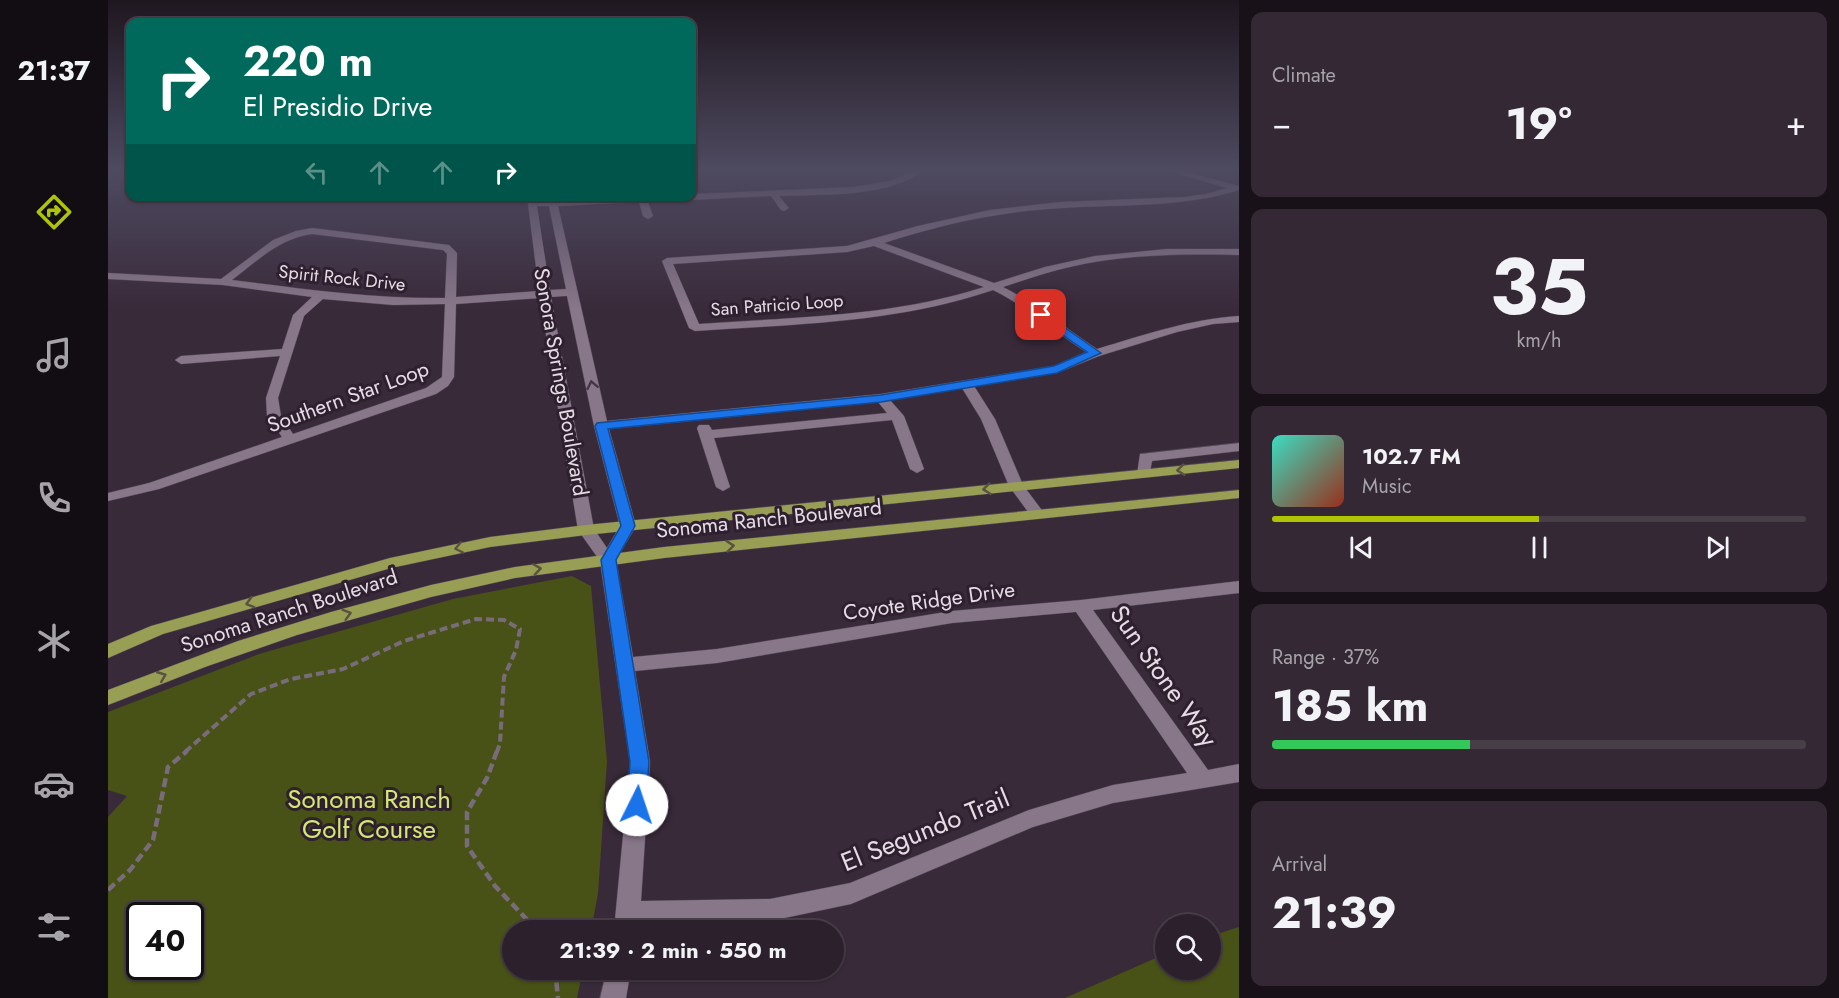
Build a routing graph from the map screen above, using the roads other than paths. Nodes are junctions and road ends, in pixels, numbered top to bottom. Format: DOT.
graph roads {
  1 [pos="533,217"];
  2 [pos="556,217"];
  3 [pos="974,217"];
  4 [pos="875,243"];
  5 [pos="1239,252"];
  6 [pos="108,276"];
  7 [pos="223,282"];
  8 [pos="995,287"];
  9 [pos="572,292"];
  10 [pos="545,294"];
  11 [pos="321,295"];
  12 [pos="451,301"];
  13 [pos="1239,319"];
  14 [pos="286,352"];
  15 [pos="1095,353"];
  16 [pos="182,360"];
  17 [pos="966,384"];
  18 [pos="881,398"];
  19 [pos="700,416"];
  20 [pos="897,416"];
  21 [pos="601,426"];
  22 [pos="706,435"];
  23 [pos="290,439"];
  24 [pos="1239,447"];
  25 [pos="1239,464"];
  26 [pos="917,469"];
  27 [pos="1144,474"];
  28 [pos="1016,486"];
  29 [pos="723,487"];
  30 [pos="1239,494"];
  31 [pos="108,497"];
  32 [pos="1036,513"];
  33 [pos="628,526"];
  34 [pos="586,530"];
  35 [pos="608,560"];
  36 [pos="1239,587"];
  37 [pos="1081,606"];
  38 [pos="108,651"];
  39 [pos="625,665"];
  40 [pos="108,698"];
  41 [pos="1239,773"];
  42 [pos="1202,778"];
  43 [pos="628,920"];
  44 [pos="641,920"];
  45 [pos="617,980"];
  46 [pos="613,998"];
  1 -- 10 [label="street, Sonora Springs Boulevard"];
  2 -- 9 [label="street, Sonora Springs Boulevard"];
  3 -- 4 [label="street"];
  4 -- 8 [label="street"];
  4 -- 8 [label="street, San Patricio Loop"];
  5 -- 8 [label="street"];
  6 -- 7 [label="street, Spirit Rock Drive"];
  7 -- 11 [label="street, Spirit Rock Drive"];
  7 -- 12 [label="street, Southern Star Loop"];
  8 -- 15 [label="street"];
  9 -- 10 [label="street, Spirit Rock Drive"];
  21 -- 9 [label="street, Sonora Springs Boulevard, one-way"];
  10 -- 12 [label="street, Spirit Rock Drive"];
  10 -- 34 [label="street, Sonora Springs Boulevard"];
  11 -- 12 [label="street, Spirit Rock Drive"];
  11 -- 14 [label="street"];
  12 -- 23 [label="street, Southern Star Loop"];
  13 -- 15 [label="street"];
  14 -- 16 [label="street"];
  14 -- 23 [label="street"];
  15 -- 17 [label="street"];
  17 -- 18 [label="street"];
  17 -- 28 [label="street"];
  18 -- 19 [label="street"];
  18 -- 20 [label="street"];
  19 -- 21 [label="street"];
  19 -- 22 [label="street"];
  20 -- 22 [label="street"];
  20 -- 26 [label="street"];
  21 -- 33 [label="street, Sonora Springs Boulevard"];
  22 -- 29 [label="street"];
  23 -- 31 [label="street, Southern Star Loop"];
  24 -- 27 [label="street"];
  25 -- 27 [label="main road, Sonoma Ranch Boulevard, one-way"];
  27 -- 28 [label="main road, Sonoma Ranch Boulevard"];
  28 -- 32 [label="street"];
  28 -- 33 [label="main road, Sonoma Ranch Boulevard, one-way"];
  30 -- 32 [label="main road, Sonoma Ranch Boulevard"];
  35 -- 32 [label="main road, Sonoma Ranch Boulevard, one-way"];
  33 -- 34 [label="main road, Sonoma Ranch Boulevard"];
  33 -- 35 [label="street"];
  34 -- 35 [label="street, Sonora Springs Boulevard"];
  34 -- 38 [label="main road, Sonoma Ranch Boulevard, one-way"];
  35 -- 39 [label="street, Sonora Springs Boulevard"];
  40 -- 35 [label="main road, Sonoma Ranch Boulevard, one-way"];
  36 -- 37 [label="street, Coyote Ridge Drive"];
  37 -- 39 [label="street, Coyote Ridge Drive"];
  37 -- 42 [label="street, Sun Stone Way"];
  39 -- 43 [label="street, Sonora Springs Boulevard"];
  41 -- 42 [label="street, El Segundo Trail"];
  42 -- 44 [label="street, El Segundo Trail"];
  45 -- 46 [label="street"];
}
